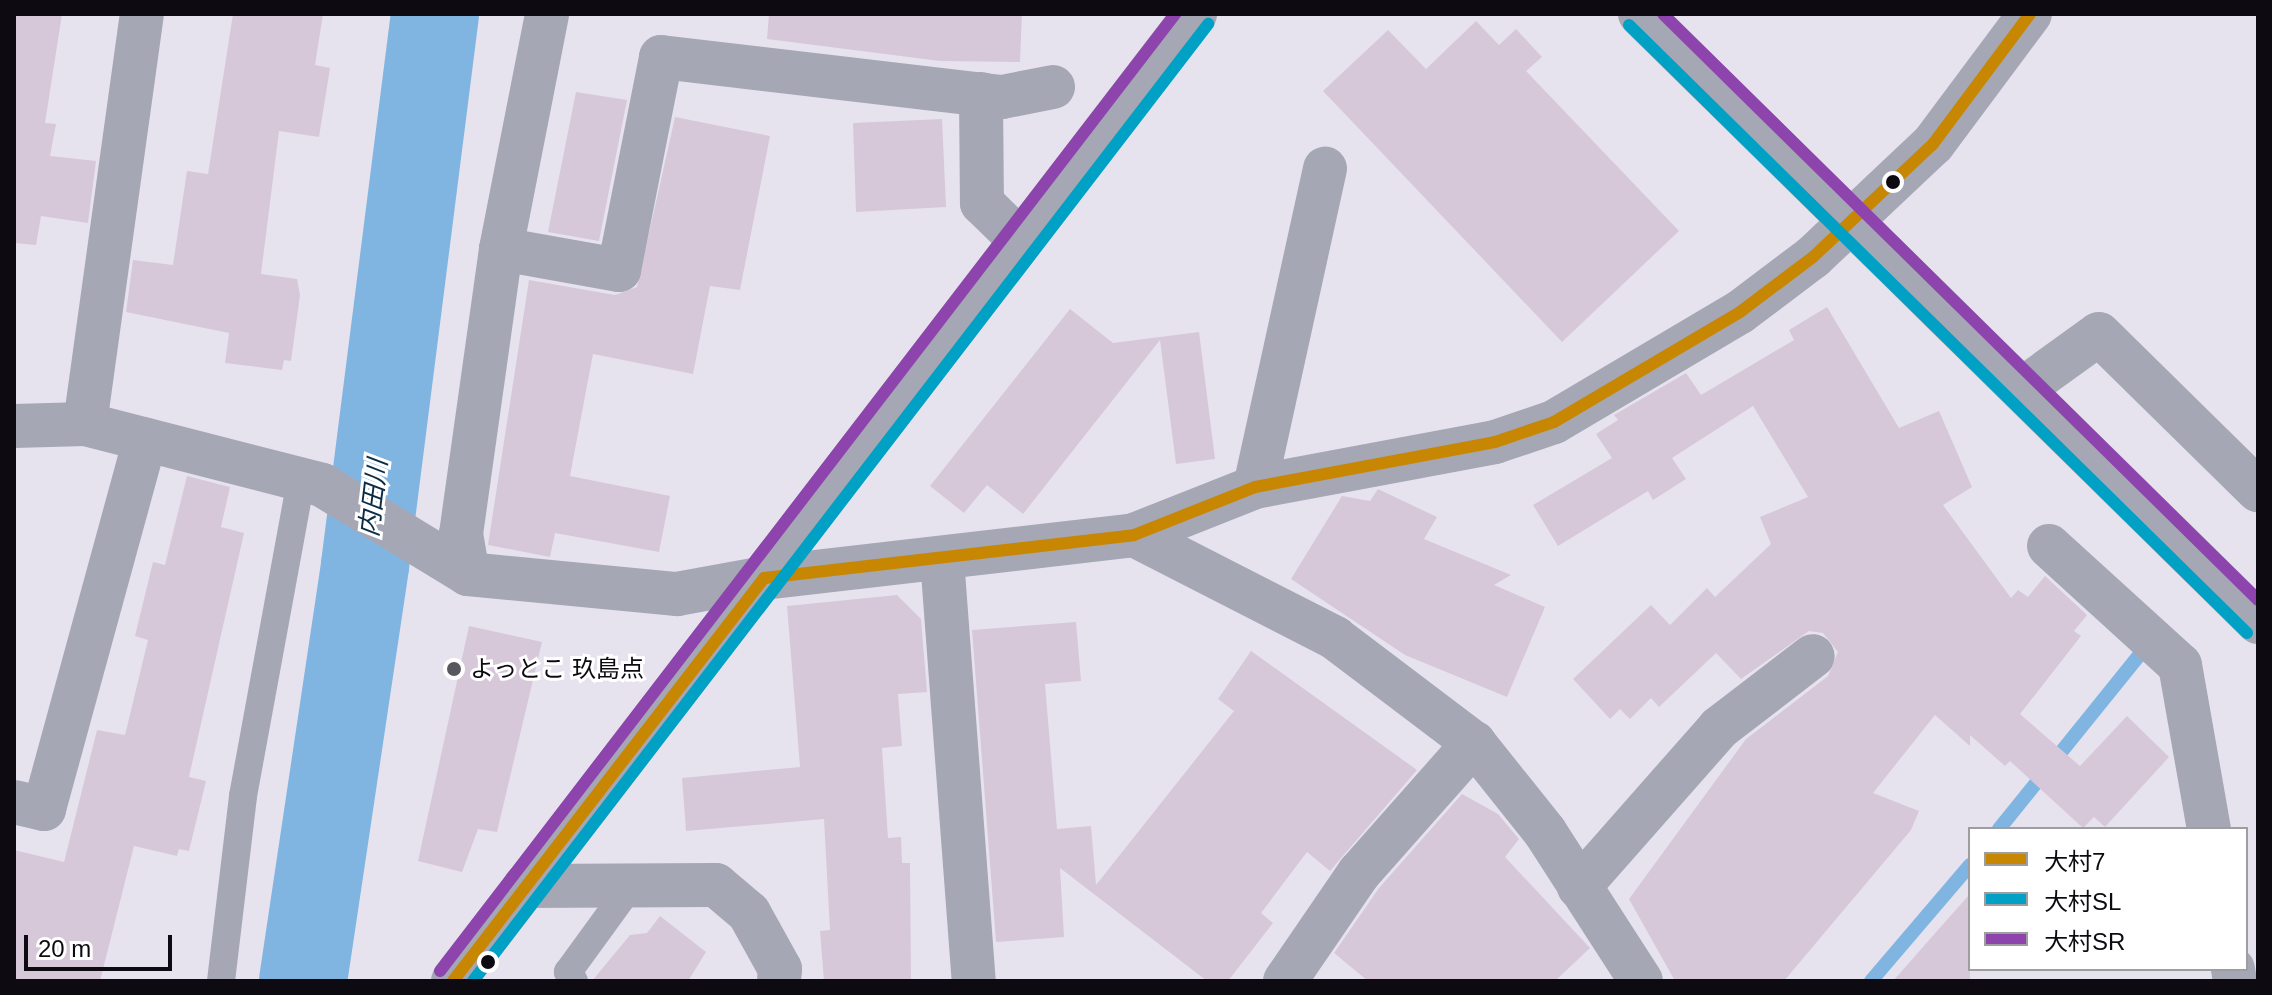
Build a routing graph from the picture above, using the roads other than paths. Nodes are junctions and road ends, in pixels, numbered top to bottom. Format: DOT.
graph roads {
  1 [pos="142,14"];
  2 [pos="547,14"];
  3 [pos="1195,14"];
  4 [pos="1640,14"];
  5 [pos="2030,14"];
  6 [pos="1053,87"];
  7 [pos="981,94"];
  8 [pos="1325,169"];
  9 [pos="1021,241"];
  10 [pos="501,249"];
  11 [pos="2024,388"];
  12 [pos="85,424"];
  13 [pos="14,426"];
  14 [pos="145,440"];
  15 [pos="312,482"];
  16 [pos="1255,487"];
  17 [pos="2258,490"];
  18 [pos="1134,535"];
  19 [pos="2049,546"];
  20 [pos="942,559"];
  21 [pos="457,569"];
  22 [pos="764,578"];
  23 [pos="2258,622"];
  24 [pos="1813,656"];
  25 [pos="1474,743"];
  26 [pos="14,802"];
  27 [pos="2209,827"];
  28 [pos="634,881"];
  29 [pos="525,886"];
  30 [pos="1579,887"];
  31 [pos="221,981"];
  32 [pos="453,981"];
  33 [pos="574,981"];
  34 [pos="779,981"];
  35 [pos="974,981"];
  36 [pos="1285,981"];
  37 [pos="1641,981"];
  1 -- 12 [label="street"];
  2 -- 10 [label="street"];
  3 -- 9 [label="street"];
  4 -- 11 [label="street"];
  5 -- 16 [label="street, bridge"];
  6 -- 7 [label="street"];
  7 -- 9 [label="street"];
  7 -- 10 [label="street"];
  8 -- 16 [label="street"];
  9 -- 22 [label="street"];
  10 -- 21 [label="street"];
  11 -- 17 [label="street"];
  11 -- 23 [label="street"];
  12 -- 13 [label="street"];
  12 -- 14 [label="street"];
  14 -- 15 [label="street"];
  14 -- 26 [label="street"];
  15 -- 21 [label="street"];
  15 -- 31 [label="lane"];
  16 -- 18 [label="street"];
  18 -- 20 [label="street"];
  18 -- 25 [label="street"];
  19 -- 27 [label="street"];
  20 -- 22 [label="street"];
  20 -- 35 [label="street"];
  21 -- 22 [label="street"];
  22 -- 29 [label="street"];
  24 -- 30 [label="street"];
  25 -- 30 [label="street"];
  25 -- 36 [label="street"];
  28 -- 29 [label="street"];
  28 -- 33 [label="lane"];
  28 -- 34 [label="street"];
  29 -- 32 [label="street"];
  30 -- 37 [label="street"];
}
